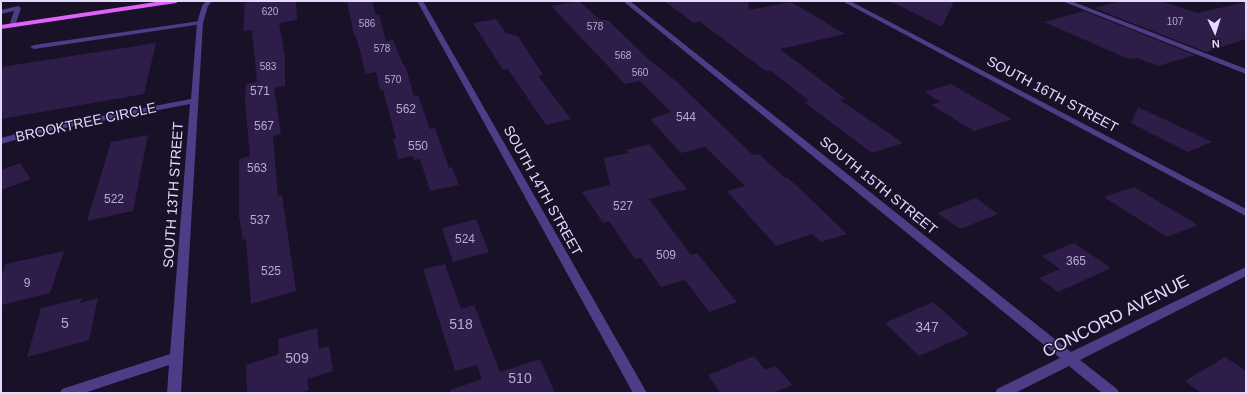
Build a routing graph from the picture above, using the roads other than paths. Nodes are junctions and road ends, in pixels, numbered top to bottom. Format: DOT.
graph roads {
  1 [pos="176,1"];
  2 [pos="209,1"];
  3 [pos="420,1"];
  4 [pos="626,1"];
  5 [pos="845,1"];
  6 [pos="1065,1"];
  7 [pos="5,5"];
  8 [pos="18,8"];
  9 [pos="1,12"];
  10 [pos="200,23"];
  11 [pos="12,26"];
  12 [pos="1,27"];
  13 [pos="34,47"];
  14 [pos="1244,70"];
  15 [pos="194,101"];
  16 [pos="1,141"];
  17 [pos="1246,213"];
  18 [pos="1246,271"];
  19 [pos="177,357"];
  20 [pos="1070,359"];
  21 [pos="67,393"];
  22 [pos="174,393"];
  23 [pos="640,393"];
  24 [pos="1002,393"];
  25 [pos="1112,393"];
  1 -- 11 [label="main road"];
  2 -- 10 [label="street, SOUTH 13TH STREET"];
  3 -- 23 [label="street, SOUTH 14TH STREET"];
  4 -- 20 [label="street, SOUTH 15TH STREET"];
  5 -- 17 [label="street, SOUTH 16TH STREET"];
  6 -- 14 [label="street"];
  7 -- 8 [label="street"];
  8 -- 9 [label="street"];
  8 -- 11 [label="street"];
  10 -- 13 [label="street"];
  10 -- 15 [label="street, SOUTH 13TH STREET"];
  11 -- 12 [label="main road"];
  15 -- 16 [label="street, BROOKTREE CIRCLE"];
  15 -- 19 [label="street, SOUTH 13TH STREET"];
  18 -- 20 [label="street, CONCORD AVENUE"];
  19 -- 21 [label="street"];
  19 -- 22 [label="street, SOUTH 13TH STREET"];
  20 -- 24 [label="street, CONCORD AVENUE"];
  20 -- 25 [label="street, SOUTH 15TH STREET"];
}
